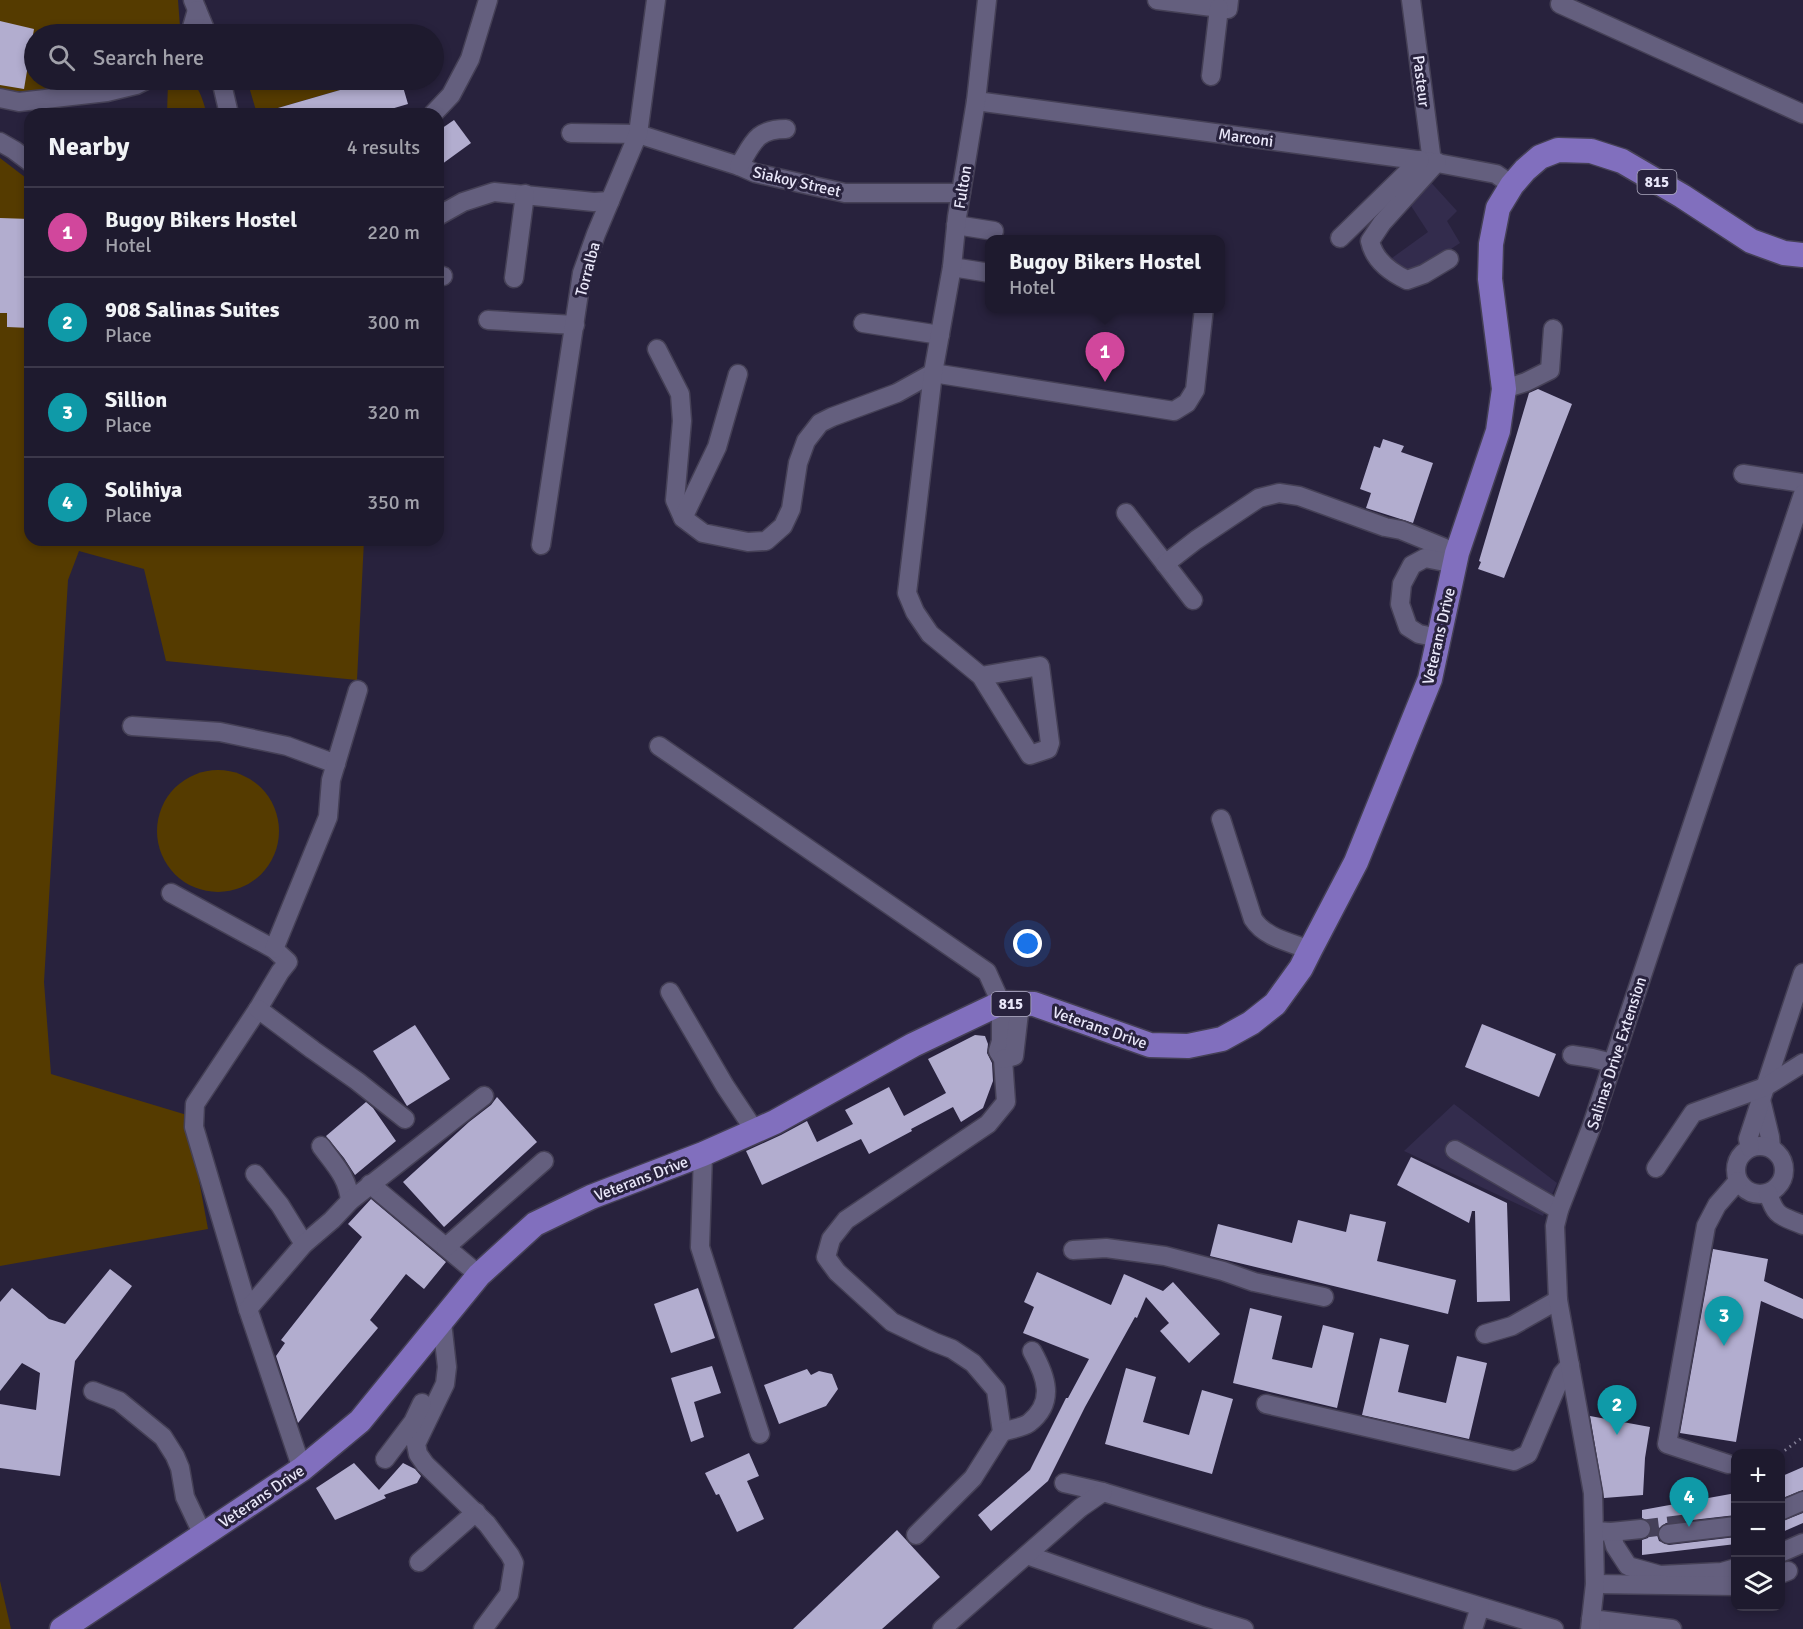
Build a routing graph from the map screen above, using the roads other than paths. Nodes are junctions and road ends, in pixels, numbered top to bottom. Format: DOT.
graph roads {
  1 [pos="488,0"];
  2 [pos="656,0"];
  3 [pos="987,0"];
  4 [pos="1157,0"];
  5 [pos="1411,0"];
  6 [pos="1224,4"];
  7 [pos="1560,4"];
  8 [pos="195,5"];
  9 [pos="192,24"];
  10 [pos="203,24"];
  11 [pos="1211,76"];
  12 [pos="115,90"];
  13 [pos="223,90"];
  14 [pos="0,98"];
  15 [pos="976,101"];
  16 [pos="228,108"];
  17 [pos="439,108"];
  18 [pos="1803,114"];
  19 [pos="786,129"];
  20 [pos="571,133"];
  21 [pos="638,135"];
  22 [pos="0,142"];
  23 [pos="24,158"];
  24 [pos="1429,161"];
  25 [pos="739,166"];
  26 [pos="1512,184"];
  27 [pos="961,193"];
  28 [pos="525,194"];
  29 [pos="610,201"];
  30 [pos="444,213"];
  31 [pos="957,225"];
  32 [pos="994,231"];
  33 [pos="1340,238"];
  34 [pos="1803,255"];
  35 [pos="1449,260"];
  36 [pos="952,267"];
  37 [pos="985,272"];
  38 [pos="514,278"];
  39 [pos="1204,313"];
  40 [pos="488,320"];
  41 [pos="863,323"];
  42 [pos="574,325"];
  43 [pos="1553,329"];
  44 [pos="940,335"];
  45 [pos="657,349"];
  46 [pos="738,374"];
  47 [pos="933,374"];
  48 [pos="1504,389"];
  49 [pos="1743,474"];
  50 [pos="1803,483"];
  51 [pos="1803,494"];
  52 [pos="1126,513"];
  53 [pos="683,518"];
  54 [pos="540,545"];
  55 [pos="1456,558"];
  56 [pos="1165,564"];
  57 [pos="1193,600"];
  58 [pos="1438,638"];
  59 [pos="981,676"];
  60 [pos="358,690"];
  61 [pos="132,726"];
  62 [pos="659,746"];
  63 [pos="336,764"];
  64 [pos="1221,819"];
  65 [pos="171,893"];
  66 [pos="274,949"];
  67 [pos="1310,950"];
  68 [pos="1803,973"];
  69 [pos="670,992"];
  70 [pos="1010,1004"];
  71 [pos="258,1010"];
  72 [pos="1572,1055"];
  73 [pos="1803,1063"];
  74 [pos="1612,1064"];
  75 [pos="1763,1094"];
  76 [pos="484,1096"];
  77 [pos="405,1119"];
  78 [pos="755,1131"];
  79 [pos="321,1146"];
  80 [pos="1750,1148"];
  81 [pos="1771,1148"];
  82 [pos="1455,1150"];
  83 [pos="704,1154"];
  84 [pos="543,1161"];
  85 [pos="1656,1168"];
  86 [pos="255,1174"];
  87 [pos="1738,1181"];
  88 [pos="370,1184"];
  89 [pos="1768,1193"];
  90 [pos="350,1201"];
  91 [pos="1559,1210"];
  92 [pos="1803,1225"];
  93 [pos="304,1244"];
  94 [pos="446,1247"];
  95 [pos="1073,1250"];
  96 [pos="480,1275"];
  97 [pos="1324,1297"];
  98 [pos="1558,1300"];
  99 [pos="248,1309"];
  100 [pos="434,1331"];
  101 [pos="1485,1334"];
  102 [pos="1032,1351"];
  103 [pos="1570,1365"];
  104 [pos="93,1391"];
  105 [pos="1266,1404"];
  106 [pos="1002,1432"];
  107 [pos="760,1434"];
  108 [pos="385,1459"];
  109 [pos="1728,1464"];
  110 [pos="302,1469"];
  111 [pos="1064,1483"];
  112 [pos="1103,1492"];
  113 [pos="1803,1501"];
  114 [pos="1785,1509"];
  115 [pos="476,1512"];
  116 [pos="1731,1527"];
  117 [pos="1641,1528"];
  118 [pos="1603,1532"];
  119 [pos="1668,1534"];
  120 [pos="203,1535"];
  121 [pos="916,1535"];
  122 [pos="1803,1544"];
  123 [pos="1785,1551"];
  124 [pos="1028,1555"];
  125 [pos="419,1562"];
  126 [pos="1731,1569"];
  127 [pos="1595,1584"];
  128 [pos="1731,1586"];
  129 [pos="1480,1607"];
  130 [pos="1198,1622"];
  131 [pos="1590,1624"];
  132 [pos="62,1629"];
  133 [pos="483,1629"];
  134 [pos="942,1629"];
  135 [pos="1244,1629"];
  136 [pos="1473,1629"];
  137 [pos="1554,1629"];
  138 [pos="1672,1629"];
  1 -- 17 [label="street"];
  2 -- 21 [label="street, Torralba"];
  3 -- 15 [label="street, Fulton"];
  4 -- 6 [label="street"];
  5 -- 24 [label="street, Pasteur"];
  6 -- 11 [label="street"];
  7 -- 18 [label="street"];
  8 -- 9 [label="street"];
  8 -- 10 [label="street"];
  12 -- 14 [label="street"];
  13 -- 16 [label="street"];
  15 -- 24 [label="street, Marconi"];
  15 -- 27 [label="street, Fulton"];
  19 -- 25 [label="street"];
  20 -- 21 [label="street, Siakoy Street"];
  21 -- 25 [label="street, Siakoy Street"];
  21 -- 29 [label="street, Torralba"];
  22 -- 23 [label="street"];
  24 -- 26 [label="street, Marconi"];
  24 -- 33 [label="street"];
  24 -- 35 [label="street"];
  25 -- 27 [label="street, Siakoy Street"];
  26 -- 34 [label="main road, Veterans Drive / 815"];
  26 -- 48 [label="main road, Veterans Drive / 815"];
  27 -- 31 [label="street, Fulton"];
  28 -- 29 [label="street"];
  28 -- 30 [label="street"];
  28 -- 38 [label="street"];
  29 -- 42 [label="street, Torralba"];
  31 -- 32 [label="street"];
  31 -- 36 [label="street, Fulton"];
  36 -- 37 [label="street"];
  36 -- 44 [label="street, Fulton"];
  39 -- 47 [label="street"];
  40 -- 42 [label="street"];
  41 -- 44 [label="street"];
  42 -- 54 [label="street, Torralba"];
  43 -- 48 [label="street"];
  44 -- 47 [label="street, Fulton"];
  45 -- 53 [label="street"];
  46 -- 53 [label="street"];
  47 -- 53 [label="street"];
  47 -- 59 [label="street, Fulton"];
  48 -- 55 [label="main road, Veterans Drive / 815"];
  49 -- 50 [label="street"];
  51 -- 74 [label="street, Salinas Drive Extension"];
  52 -- 56 [label="street"];
  55 -- 56 [label="street"];
  55 -- 58 [label="main road, Veterans Drive / 815"];
  55 -- 58 [label="street"];
  56 -- 57 [label="street"];
  58 -- 67 [label="main road, Veterans Drive / 815"];
  59 -- 59 [label="street, Fulton"];
  60 -- 63 [label="street"];
  61 -- 63 [label="street"];
  62 -- 70 [label="street"];
  63 -- 66 [label="street"];
  64 -- 67 [label="street"];
  65 -- 66 [label="street"];
  66 -- 71 [label="street"];
  67 -- 70 [label="main road, Veterans Drive / 815"];
  68 -- 75 [label="street"];
  69 -- 78 [label="street"];
  70 -- 78 [label="main road, Veterans Drive / 815"];
  70 -- 106 [label="street"];
  71 -- 77 [label="street"];
  71 -- 99 [label="street"];
  72 -- 74 [label="street"];
  73 -- 75 [label="street"];
  74 -- 91 [label="street, Salinas Drive Extension"];
  75 -- 80 [label="street"];
  75 -- 81 [label="street"];
  75 -- 85 [label="street"];
  76 -- 88 [label="street"];
  78 -- 83 [label="main road, Veterans Drive / 815"];
  79 -- 90 [label="street"];
  80 -- 81 [label="street"];
  80 -- 87 [label="street"];
  81 -- 89 [label="street"];
  82 -- 91 [label="street"];
  83 -- 96 [label="main road, Veterans Drive / 815"];
  83 -- 107 [label="street"];
  84 -- 94 [label="street"];
  86 -- 93 [label="street"];
  87 -- 89 [label="street"];
  87 -- 109 [label="street"];
  88 -- 90 [label="street"];
  88 -- 94 [label="street"];
  89 -- 92 [label="street"];
  90 -- 93 [label="street"];
  91 -- 98 [label="street, Salinas Drive Extension"];
  93 -- 99 [label="street"];
  94 -- 96 [label="street"];
  95 -- 97 [label="street"];
  96 -- 100 [label="main road, Veterans Drive / 815"];
  98 -- 101 [label="street"];
  98 -- 103 [label="street, Salinas Drive Extension"];
  99 -- 110 [label="street"];
  100 -- 108 [label="street"];
  100 -- 110 [label="main road, Veterans Drive / 815"];
  100 -- 115 [label="street"];
  102 -- 106 [label="street"];
  103 -- 105 [label="street"];
  103 -- 118 [label="street, Salinas Drive Extension"];
  104 -- 120 [label="street"];
  106 -- 121 [label="street"];
  110 -- 120 [label="main road, Veterans Drive / 815"];
  111 -- 112 [label="street"];
  112 -- 124 [label="street"];
  112 -- 129 [label="street"];
  113 -- 114 [label="street"];
  115 -- 125 [label="street"];
  115 -- 133 [label="street"];
  116 -- 119 [label="street"];
  117 -- 118 [label="street"];
  118 -- 126 [label="street"];
  118 -- 127 [label="street, Salinas Drive Extension"];
  120 -- 132 [label="main road, Veterans Drive / 815"];
  122 -- 123 [label="street"];
  124 -- 130 [label="street"];
  124 -- 134 [label="street"];
  127 -- 128 [label="street"];
  127 -- 131 [label="street, Salinas Drive Extension"];
  129 -- 136 [label="street"];
  129 -- 137 [label="street"];
  130 -- 135 [label="street"];
  131 -- 138 [label="street"];
}
